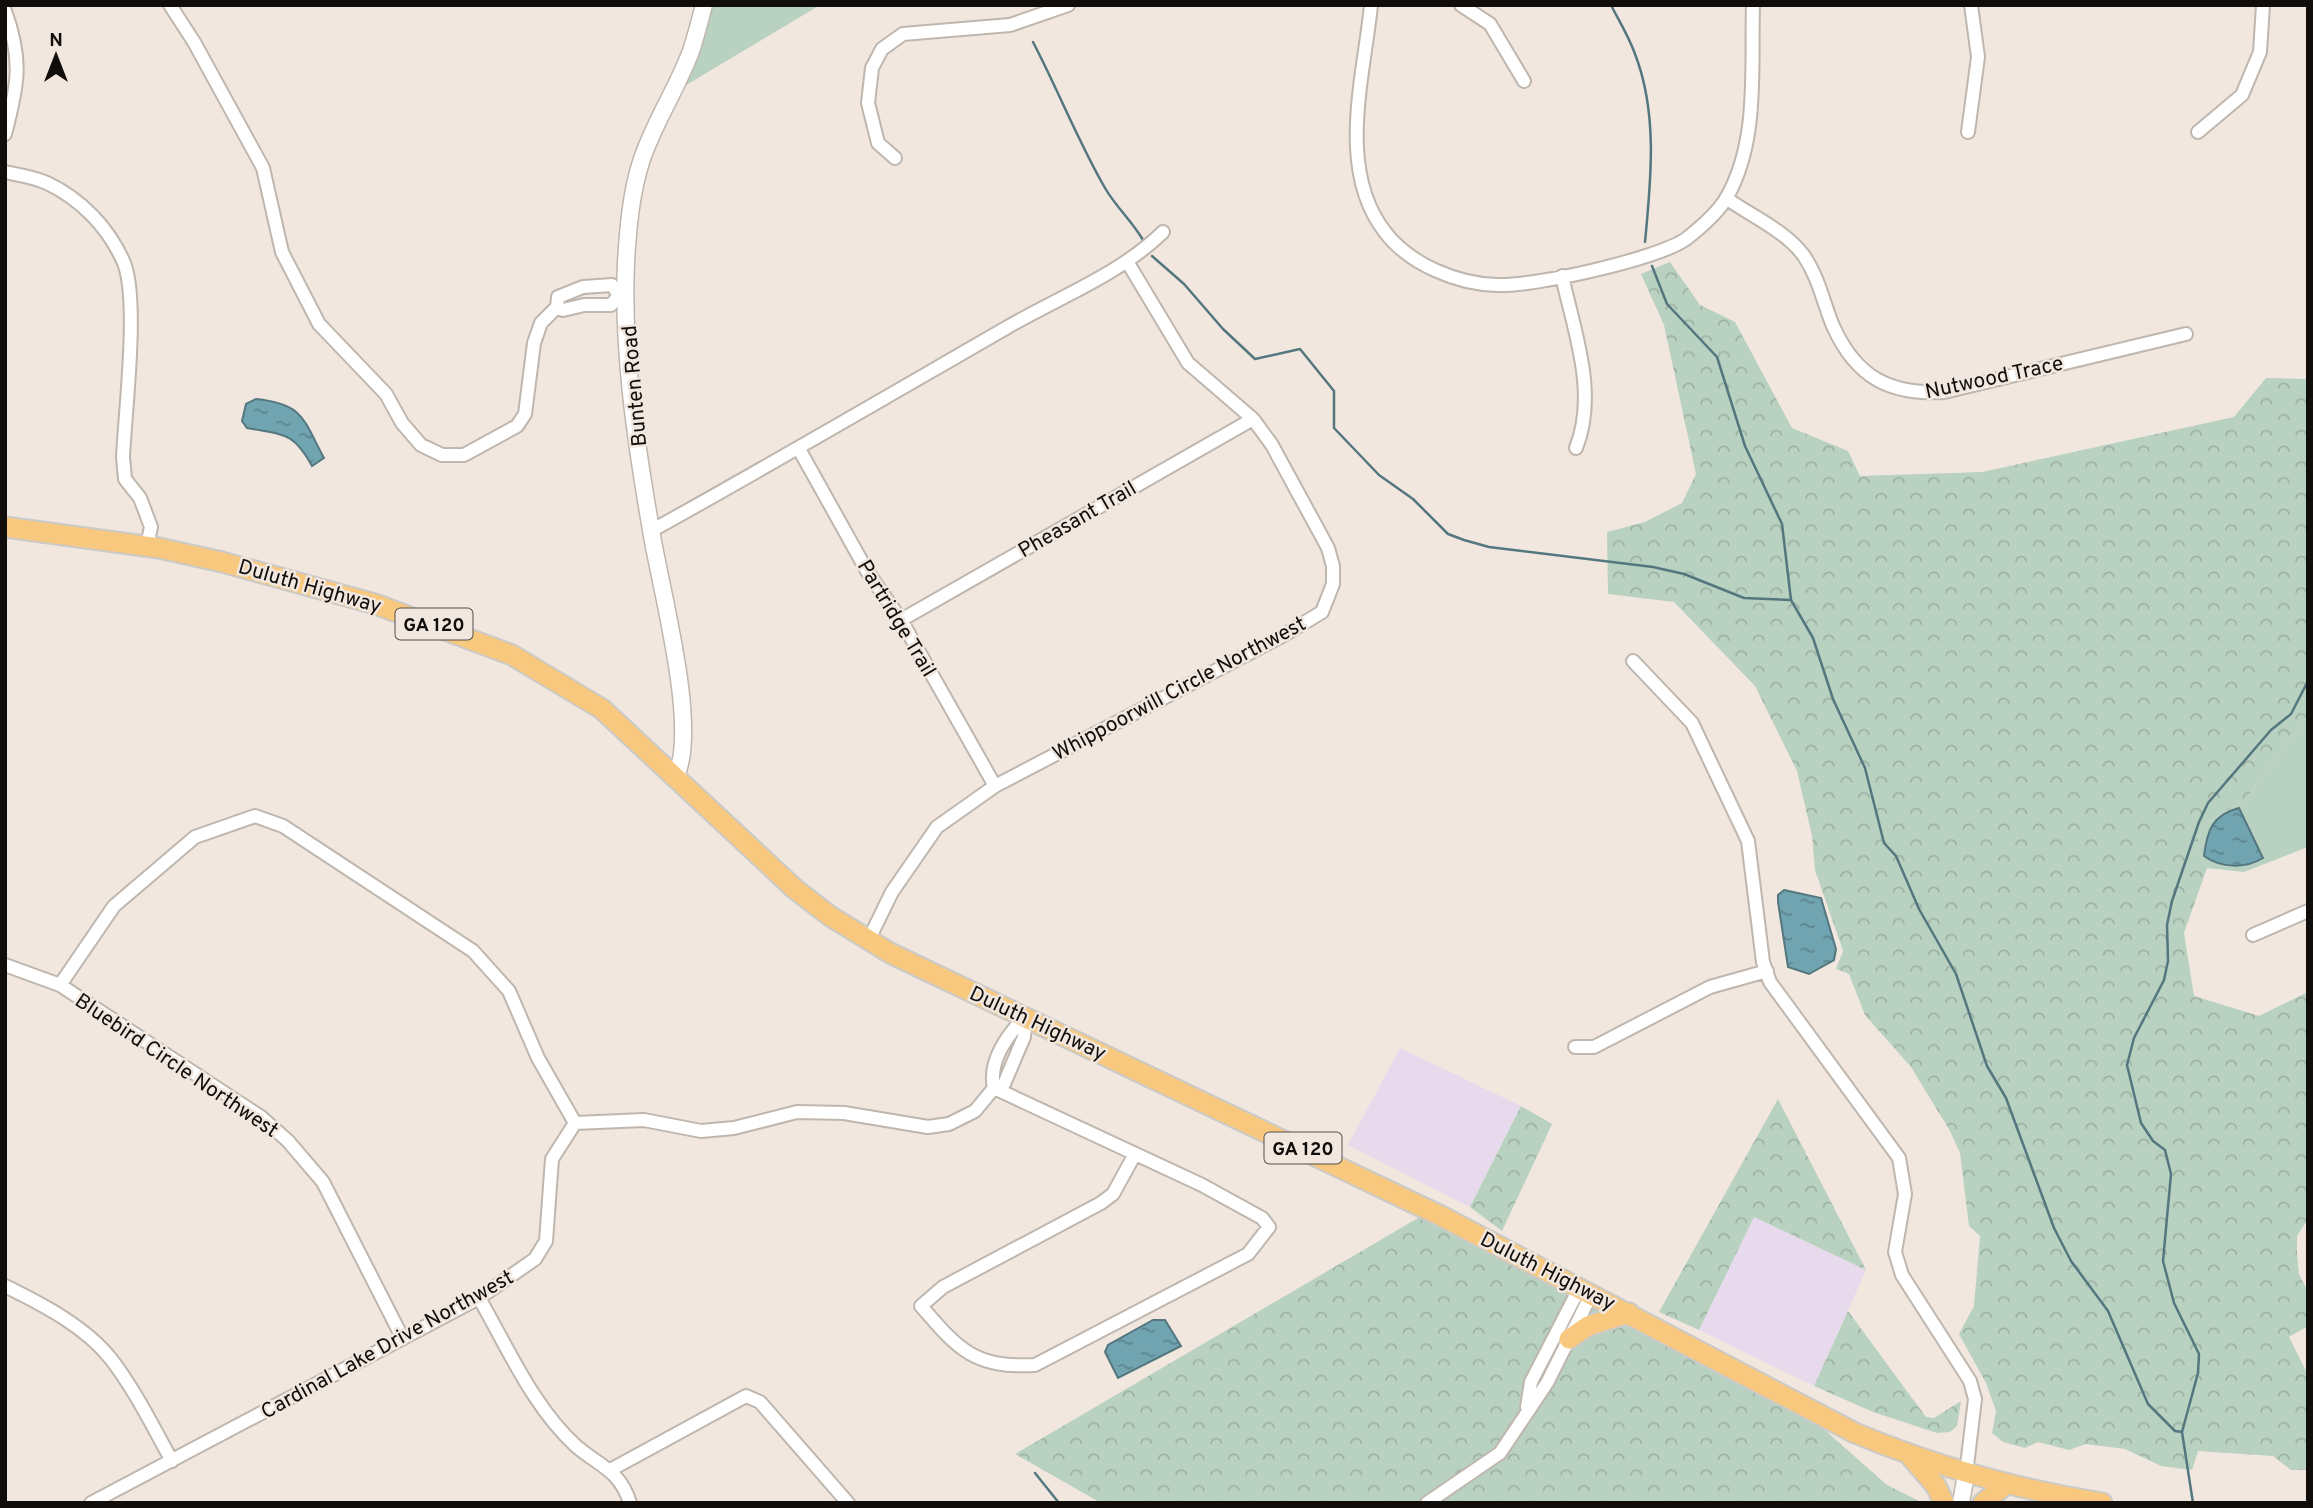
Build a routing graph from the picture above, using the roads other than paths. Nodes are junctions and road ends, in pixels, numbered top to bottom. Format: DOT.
graph roads {
  1 [pos="170,5"];
  2 [pos="704,5"];
  3 [pos="1068,5"];
  4 [pos="1371,5"];
  5 [pos="1461,5"];
  6 [pos="1753,5"];
  7 [pos="2263,5"];
  8 [pos="1976,7"];
  9 [pos="5,11"];
  10 [pos="1524,81"];
  11 [pos="1968,132"];
  12 [pos="2198,132"];
  13 [pos="5,134"];
  14 [pos="895,158"];
  15 [pos="5,172"];
  16 [pos="1726,198"];
  17 [pos="1163,232"];
  18 [pos="1128,262"];
  19 [pos="1562,276"];
  20 [pos="575,290"];
  21 [pos="623,295"];
  22 [pos="579,306"];
  23 [pos="557,307"];
  24 [pos="2186,334"];
  25 [pos="1254,419"];
  26 [pos="1576,448"];
  27 [pos="799,449"];
  28 [pos="5,527"];
  29 [pos="651,531"];
  30 [pos="147,546"];
  31 [pos="901,620"];
  32 [pos="1633,661"];
  33 [pos="676,776"];
  34 [pos="995,786"];
  35 [pos="2308,911"];
  36 [pos="2253,935"];
  37 [pos="868,941"];
  38 [pos="5,965"];
  39 [pos="1767,971"];
  40 [pos="60,985"];
  41 [pos="1025,1017"];
  42 [pos="1575,1047"];
  43 [pos="994,1088"];
  44 [pos="575,1123"];
  45 [pos="1135,1154"];
  46 [pos="5,1286"];
  47 [pos="1586,1290"];
  48 [pos="479,1298"];
  49 [pos="1629,1313"];
  50 [pos="402,1338"];
  51 [pos="1569,1339"];
  52 [pos="1526,1411"];
  53 [pos="1910,1456"];
  54 [pos="172,1461"];
  55 [pos="612,1469"];
  56 [pos="1966,1474"];
  57 [pos="2005,1486"];
  58 [pos="91,1503"];
  59 [pos="630,1503"];
  60 [pos="848,1503"];
  61 [pos="1427,1503"];
  62 [pos="1944,1503"];
  63 [pos="1961,1503"];
  64 [pos="1983,1503"];
  65 [pos="2102,1503"];
  1 -- 23 [label="street"];
  2 -- 21 [label="street, Bunten Road"];
  3 -- 14 [label="street"];
  4 -- 19 [label="street"];
  5 -- 10 [label="street"];
  6 -- 16 [label="street"];
  7 -- 12 [label="street"];
  8 -- 11 [label="street"];
  9 -- 13 [label="street"];
  15 -- 30 [label="street"];
  16 -- 19 [label="street"];
  16 -- 24 [label="street, Nutwood Trace"];
  17 -- 18 [label="street"];
  18 -- 25 [label="street, Whippoorwill Circle Northwest"];
  18 -- 27 [label="street"];
  19 -- 26 [label="street"];
  20 -- 21 [label="street"];
  20 -- 22 [label="street"];
  20 -- 23 [label="street"];
  21 -- 22 [label="street"];
  21 -- 29 [label="street, Bunten Road"];
  22 -- 23 [label="street"];
  25 -- 31 [label="street, Pheasant Trail"];
  25 -- 34 [label="street, Whippoorwill Circle Northwest"];
  27 -- 29 [label="street"];
  27 -- 31 [label="street, Partridge Trail"];
  28 -- 30 [label="main road, Duluth Highway / GA 120"];
  29 -- 33 [label="street, Bunten Road"];
  30 -- 33 [label="main road, Duluth Highway / GA 120"];
  31 -- 34 [label="street, Partridge Trail"];
  32 -- 39 [label="street"];
  33 -- 37 [label="main road, Duluth Highway / GA 120"];
  34 -- 37 [label="street, Whippoorwill Circle Northwest"];
  35 -- 36 [label="street"];
  37 -- 41 [label="main road, Duluth Highway / GA 120"];
  38 -- 40 [label="street"];
  39 -- 42 [label="street"];
  39 -- 56 [label="street"];
  40 -- 44 [label="street, Bluebird Circle Northwest"];
  40 -- 50 [label="street, Bluebird Circle Northwest"];
  41 -- 43 [label="street"];
  41 -- 47 [label="main road, Duluth Highway / GA 120"];
  43 -- 44 [label="street"];
  43 -- 45 [label="street"];
  44 -- 48 [label="street, Cardinal Lake Drive Northwest"];
  45 -- 45 [label="street"];
  46 -- 54 [label="street"];
  47 -- 49 [label="main road, Duluth Highway / GA 120"];
  47 -- 51 [label="street"];
  47 -- 52 [label="street"];
  48 -- 50 [label="street, Cardinal Lake Drive Northwest"];
  48 -- 55 [label="street"];
  49 -- 51 [label="main road"];
  49 -- 53 [label="main road, Duluth Highway / GA 120"];
  50 -- 54 [label="street, Cardinal Lake Drive Northwest"];
  51 -- 52 [label="street"];
  52 -- 61 [label="street"];
  53 -- 56 [label="main road, Duluth Highway / GA 120"];
  53 -- 62 [label="main road"];
  54 -- 58 [label="street, Cardinal Lake Drive Northwest"];
  55 -- 59 [label="street"];
  55 -- 60 [label="street"];
  56 -- 57 [label="main road, Duluth Highway / GA 120"];
  56 -- 63 [label="street"];
  57 -- 64 [label="main road"];
  57 -- 65 [label="main road, Duluth Highway / GA 120"];
}
